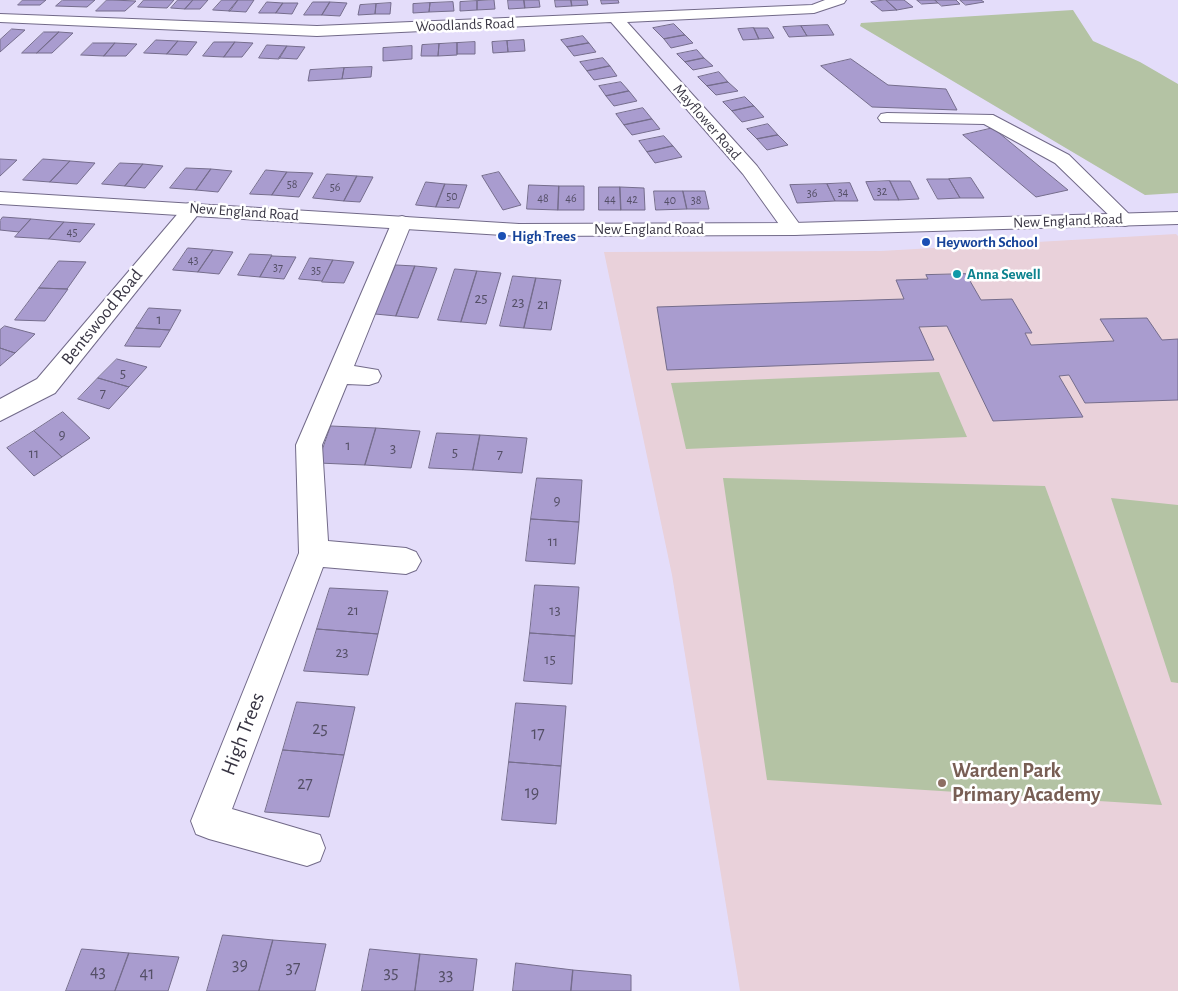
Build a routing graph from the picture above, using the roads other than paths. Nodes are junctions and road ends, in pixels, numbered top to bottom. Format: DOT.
graph roads {
  1 [pos="839,0"];
  2 [pos="0,18"];
  3 [pos="616,19"];
  4 [pos="888,118"];
  5 [pos="0,198"];
  6 [pos="193,208"];
  7 [pos="1178,218"];
  8 [pos="1125,220"];
  9 [pos="402,222"];
  10 [pos="793,229"];
  11 [pos="338,374"];
  12 [pos="369,376"];
  13 [pos="0,411"];
  14 [pos="314,553"];
  15 [pos="406,561"];
  16 [pos="307,848"];
  1 -- 3 [label="street, Woodlands Road"];
  2 -- 3 [label="street, Woodlands Road"];
  3 -- 10 [label="street, Mayflower Road"];
  4 -- 8 [label="street"];
  5 -- 6 [label="street, New England Road"];
  6 -- 9 [label="street, New England Road"];
  6 -- 13 [label="street, Bentswood Road"];
  7 -- 8 [label="street, New England Road"];
  8 -- 10 [label="street, New England Road"];
  9 -- 10 [label="street, New England Road"];
  9 -- 11 [label="street, High Trees"];
  11 -- 12 [label="street"];
  11 -- 14 [label="street, High Trees"];
  14 -- 15 [label="street"];
  14 -- 16 [label="street, High Trees"];
}
